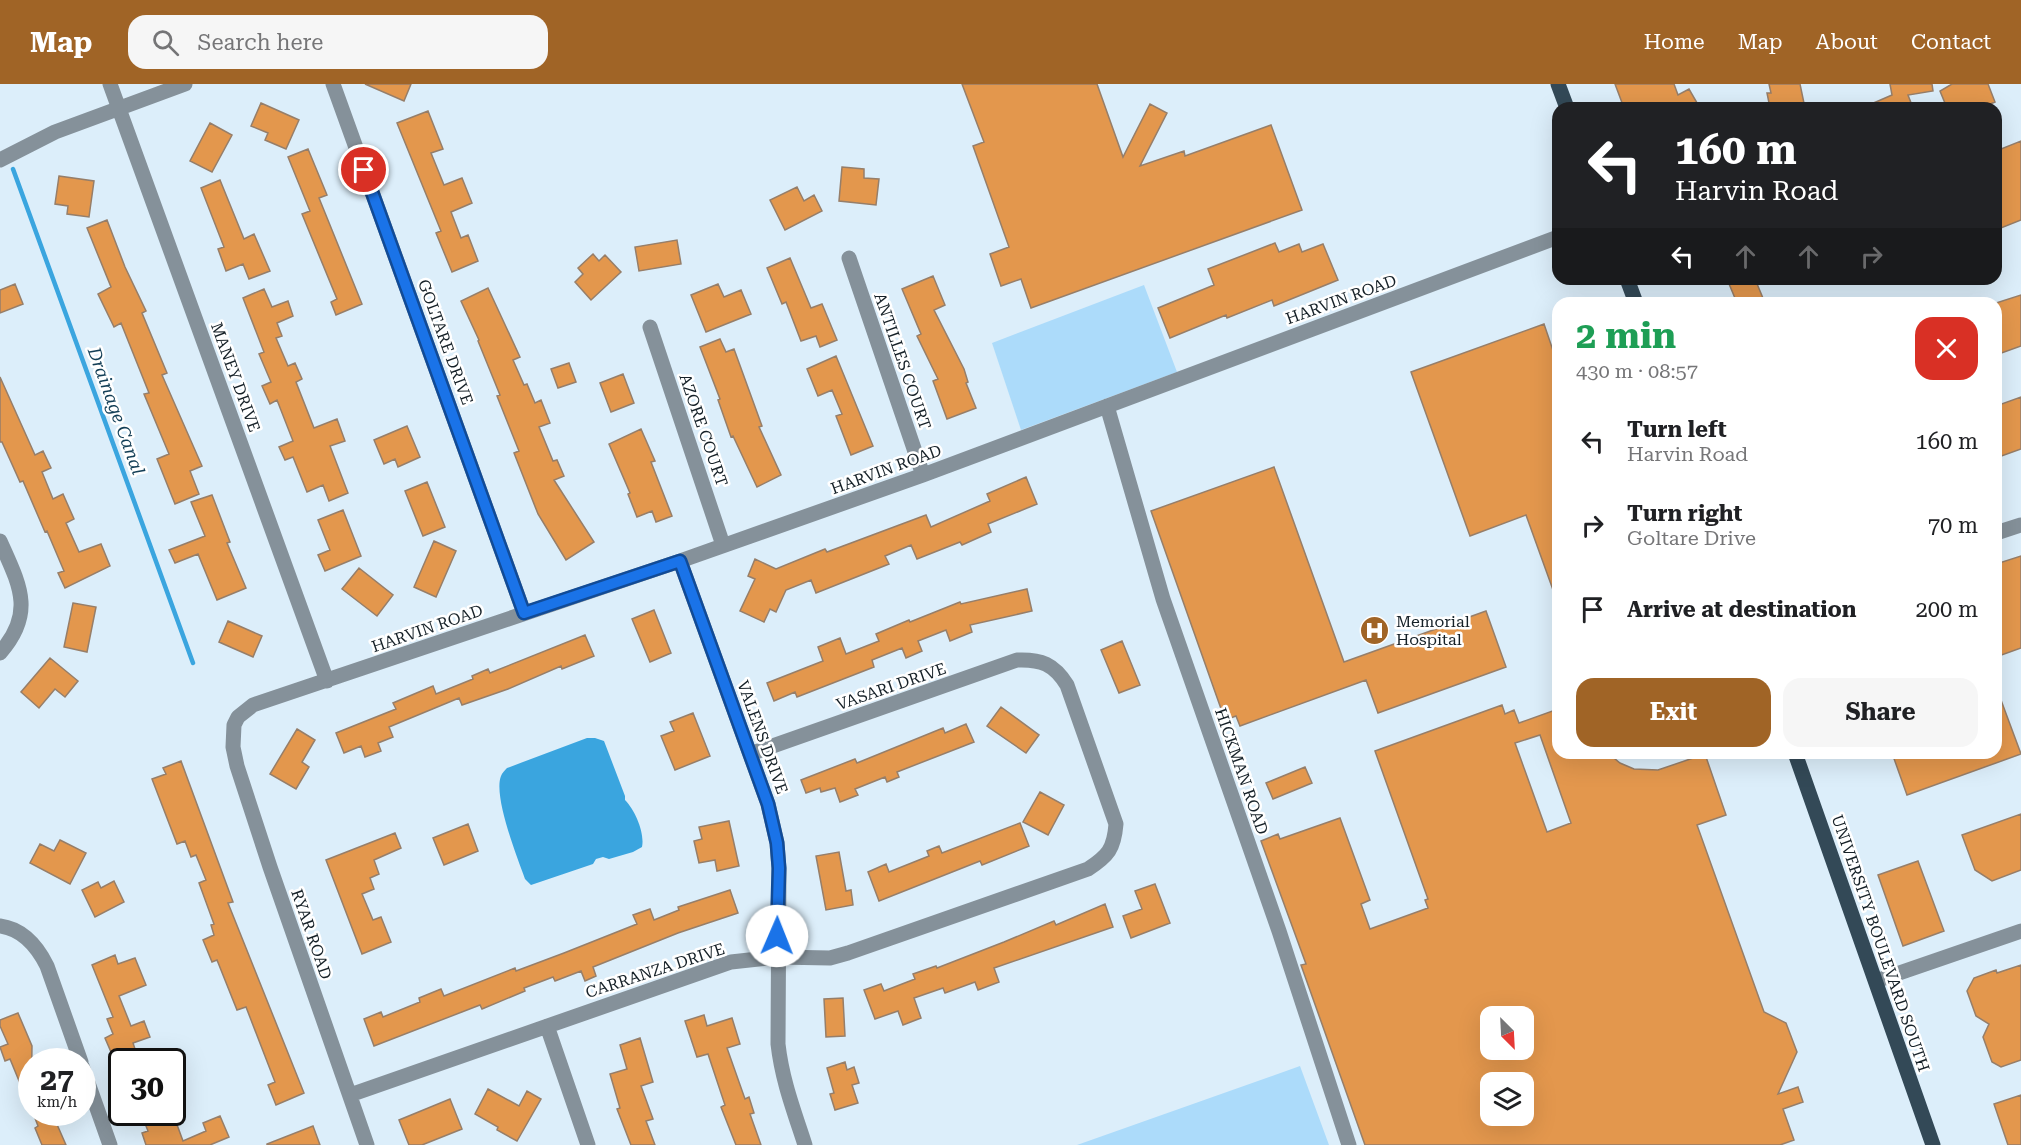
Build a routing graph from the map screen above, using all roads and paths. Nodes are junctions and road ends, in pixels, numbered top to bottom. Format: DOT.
graph roads {
  1 [pos="110,84"];
  2 [pos="185,84"];
  3 [pos="333,84"];
  4 [pos="1558,84"];
  5 [pos="1565,102"];
  6 [pos="118,107"];
  7 [pos="0,160"];
  8 [pos="1552,239"];
  9 [pos="849,258"];
  10 [pos="650,327"];
  11 [pos="1107,406"];
  12 [pos="923,475"];
  13 [pos="2021,525"];
  14 [pos="2002,531"];
  15 [pos="0,541"];
  16 [pos="723,544"];
  17 [pos="680,561"];
  18 [pos="524,613"];
  19 [pos="0,653"];
  20 [pos="327,681"];
  21 [pos="233,733"];
  22 [pos="750,754"];
  23 [pos="1797,759"];
  24 [pos="1109,852"];
  25 [pos="0,926"];
  26 [pos="2021,931"];
  27 [pos="777,957"];
  28 [pos="1876,981"];
  29 [pos="547,1026"];
  30 [pos="76,1048"];
  31 [pos="350,1095"];
  32 [pos="96,1103"];
  33 [pos="111,1145"];
  34 [pos="367,1145"];
  35 [pos="588,1145"];
  36 [pos="805,1145"];
  37 [pos="1349,1145"];
  38 [pos="1933,1145"];
  1 -- 6 [label="street, MANEY DRIVE"];
  2 -- 6 [label="street"];
  3 -- 18 [label="street, GOLTARE DRIVE"];
  4 -- 5 [label="main road"];
  6 -- 7 [label="street"];
  6 -- 20 [label="street, MANEY DRIVE"];
  8 -- 11 [label="street, HARVIN ROAD"];
  9 -- 12 [label="street, ANTILLES COURT"];
  10 -- 16 [label="street, AZORE COURT"];
  11 -- 12 [label="street, HARVIN ROAD"];
  11 -- 37 [label="street, HICKMAN ROAD"];
  12 -- 16 [label="street, HARVIN ROAD"];
  13 -- 14 [label="street"];
  15 -- 19 [label="street"];
  16 -- 17 [label="street, HARVIN ROAD"];
  17 -- 18 [label="street, HARVIN ROAD"];
  17 -- 22 [label="street, VALENS DRIVE"];
  18 -- 20 [label="street, HARVIN ROAD"];
  20 -- 21 [label="street, HARVIN ROAD"];
  21 -- 31 [label="street, RYAR ROAD"];
  22 -- 24 [label="street, VASARI DRIVE"];
  22 -- 27 [label="street, VALENS DRIVE"];
  23 -- 28 [label="main road, UNIVERSITY BOULEVARD SOUTH"];
  24 -- 27 [label="street, CARRANZA DRIVE"];
  25 -- 30 [label="street"];
  26 -- 28 [label="street"];
  27 -- 29 [label="street, CARRANZA DRIVE"];
  27 -- 36 [label="street, VALENS DRIVE"];
  28 -- 38 [label="main road, UNIVERSITY BOULEVARD SOUTH"];
  29 -- 31 [label="street, CARRANZA DRIVE"];
  29 -- 35 [label="street"];
  31 -- 34 [label="street, RYAR ROAD"];
  32 -- 33 [label="street"];
}
